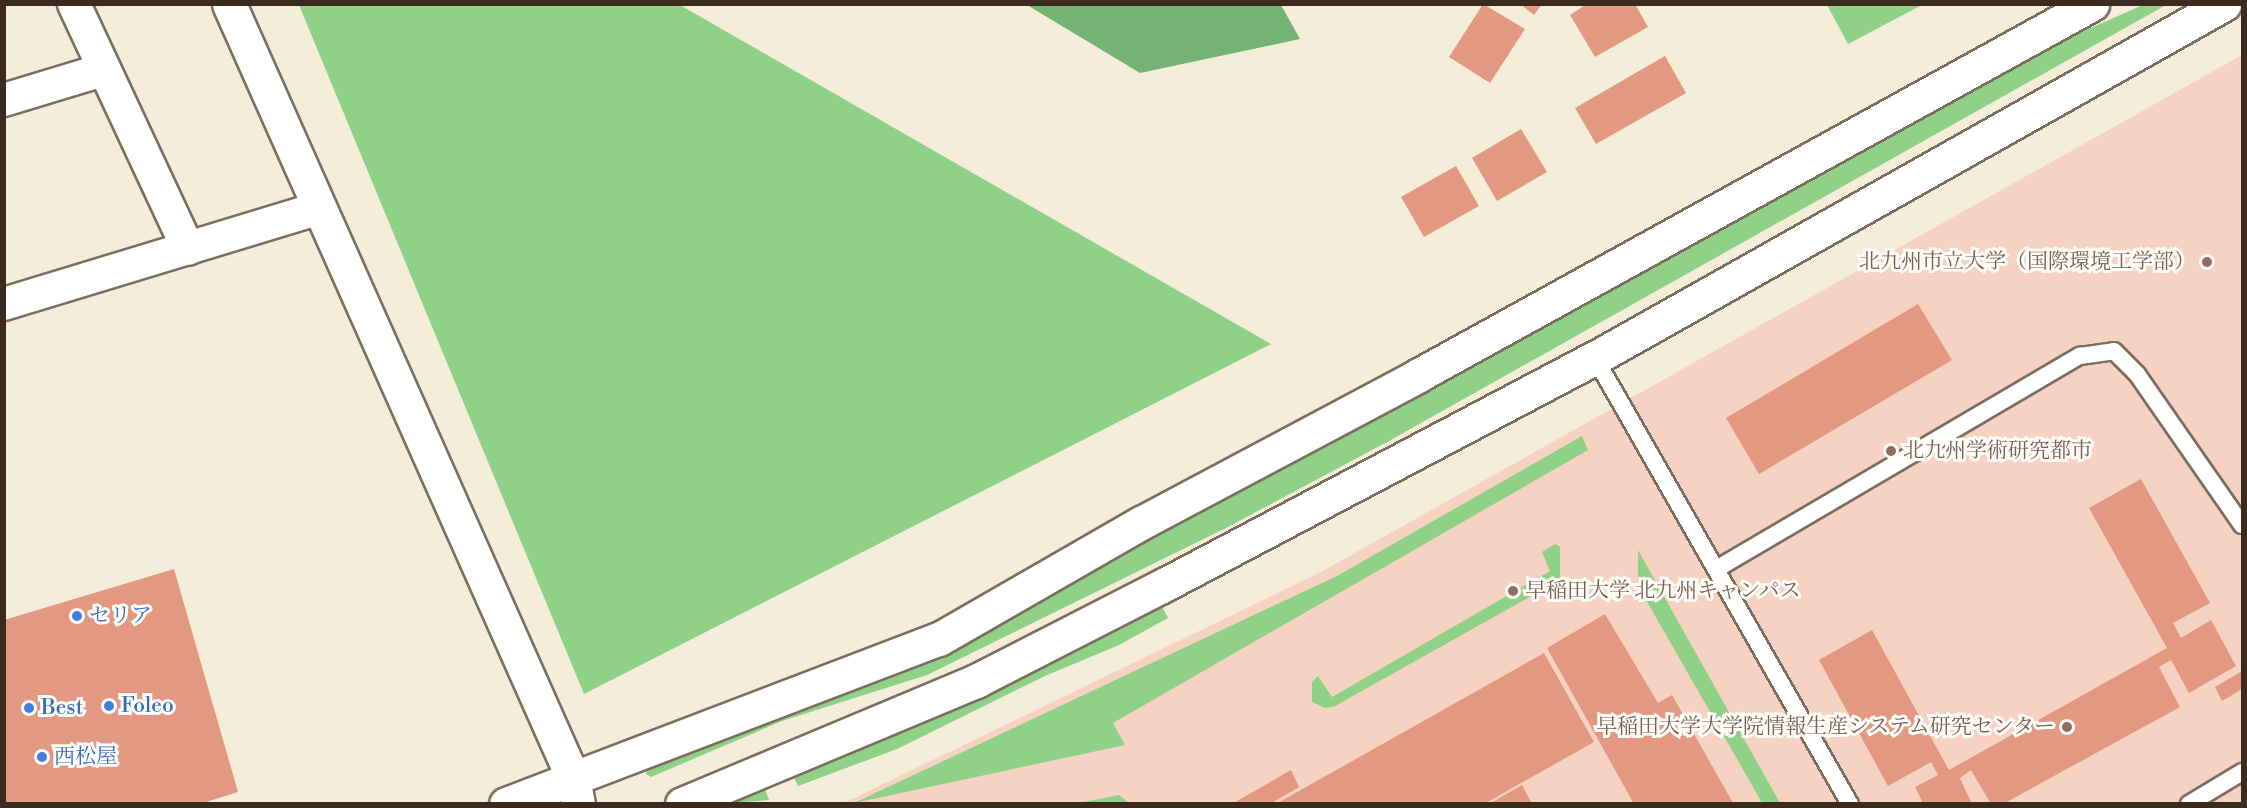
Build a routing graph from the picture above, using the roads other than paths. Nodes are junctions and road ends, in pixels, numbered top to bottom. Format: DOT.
graph roads {
  1 [pos="74,4"];
  2 [pos="229,4"];
  3 [pos="2092,4"];
  4 [pos="2224,4"];
  5 [pos="103,70"];
  6 [pos="4,100"];
  7 [pos="320,208"];
  8 [pos="188,249"];
  9 [pos="4,304"];
  10 [pos="1595,358"];
  11 [pos="2242,525"];
  12 [pos="1718,568"];
  13 [pos="2242,772"];
  14 [pos="576,791"];
  15 [pos="506,804"];
  16 [pos="682,804"];
  17 [pos="1850,804"];
  18 [pos="2189,804"];
  1 -- 5 [label="street"];
  2 -- 7 [label="street"];
  3 -- 14 [label="street"];
  4 -- 10 [label="street"];
  5 -- 6 [label="street"];
  5 -- 8 [label="street"];
  7 -- 8 [label="street"];
  7 -- 14 [label="street"];
  8 -- 9 [label="street"];
  10 -- 12 [label="lane"];
  10 -- 16 [label="street"];
  11 -- 12 [label="lane"];
  12 -- 17 [label="lane"];
  13 -- 18 [label="lane"];
  14 -- 15 [label="street"];
}
